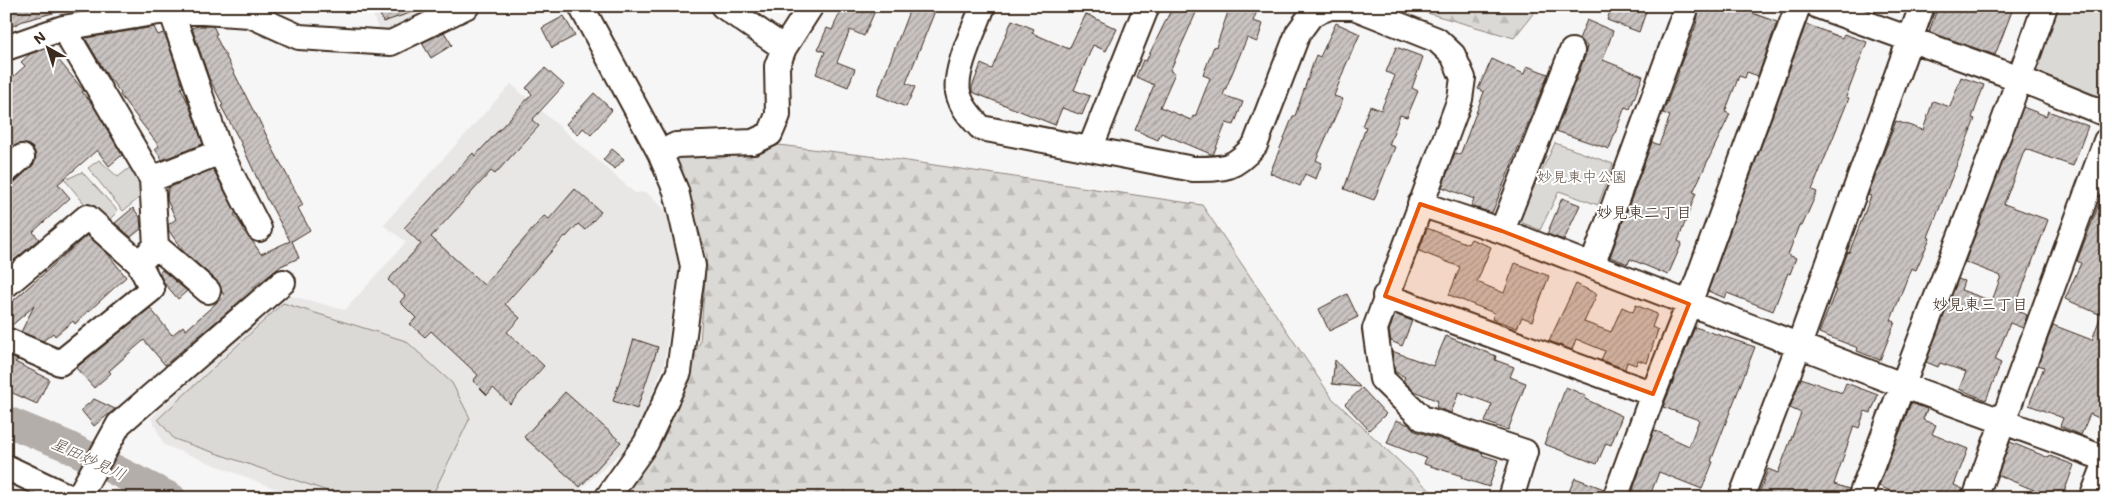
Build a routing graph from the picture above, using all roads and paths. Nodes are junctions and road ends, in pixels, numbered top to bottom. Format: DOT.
graph roads {
  1 [pos="467,6"];
  2 [pos="581,6"];
  3 [pos="723,6"];
  4 [pos="811,6"];
  5 [pos="983,6"];
  6 [pos="1147,6"];
  7 [pos="1687,6"];
  8 [pos="1798,6"];
  9 [pos="1818,6"];
  10 [pos="1922,6"];
  11 [pos="2045,6"];
  12 [pos="171,10"];
  13 [pos="63,28"];
  14 [pos="1909,39"];
  15 [pos="6,48"];
  16 [pos="784,48"];
  17 [pos="1572,51"];
  18 [pos="2020,79"];
  19 [pos="2106,114"];
  20 [pos="2106,141"];
  21 [pos="1090,149"];
  22 [pos="220,152"];
  23 [pos="660,153"];
  24 [pos="152,179"];
  25 [pos="1420,204"];
  26 [pos="259,229"];
  27 [pos="1502,231"];
  28 [pos="156,246"];
  29 [pos="139,263"];
  30 [pos="1592,266"];
  31 [pos="283,282"];
  32 [pos="6,285"];
  33 [pos="208,291"];
  34 [pos="1386,296"];
  35 [pos="1690,304"];
  36 [pos="6,340"];
  37 [pos="1799,345"];
  38 [pos="1902,385"];
  39 [pos="1653,394"];
  40 [pos="2003,422"];
  41 [pos="2106,460"];
  42 [pos="6,466"];
  43 [pos="71,498"];
  44 [pos="78,498"];
  45 [pos="607,498"];
  46 [pos="1511,498"];
  47 [pos="1615,498"];
  48 [pos="1741,498"];
  49 [pos="1860,498"];
  50 [pos="1975,498"];
  51 [pos="2092,498"];
  1 -- 12 [label="street"];
  2 -- 23 [label="street"];
  3 -- 16 [label="street"];
  4 -- 16 [label="street"];
  5 -- 21 [label="street"];
  6 -- 21 [label="street"];
  7 -- 30 [label="street"];
  8 -- 35 [label="street"];
  9 -- 14 [label="street"];
  10 -- 14 [label="street"];
  11 -- 18 [label="street"];
  12 -- 13 [label="street"];
  12 -- 22 [label="street"];
  13 -- 15 [label="street"];
  13 -- 24 [label="street"];
  14 -- 18 [label="street"];
  14 -- 37 [label="street"];
  16 -- 23 [label="street"];
  17 -- 27 [label="street"];
  18 -- 19 [label="street"];
  18 -- 38 [label="street"];
  20 -- 40 [label="street"];
  21 -- 25 [label="street"];
  22 -- 24 [label="street"];
  22 -- 26 [label="street"];
  23 -- 45 [label="street"];
  24 -- 28 [label="street"];
  25 -- 27 [label="street"];
  25 -- 34 [label="street"];
  27 -- 30 [label="street"];
  28 -- 29 [label="street"];
  28 -- 33 [label="street"];
  29 -- 32 [label="street"];
  29 -- 36 [label="street"];
  30 -- 35 [label="street"];
  31 -- 44 [label="street"];
  34 -- 39 [label="street"];
  34 -- 46 [label="street"];
  35 -- 37 [label="street"];
  35 -- 39 [label="street"];
  37 -- 38 [label="street"];
  37 -- 48 [label="street"];
  38 -- 40 [label="street"];
  38 -- 49 [label="street"];
  39 -- 47 [label="street"];
  40 -- 41 [label="street"];
  40 -- 50 [label="street"];
  41 -- 51 [label="street"];
  42 -- 43 [label="street"];
}
